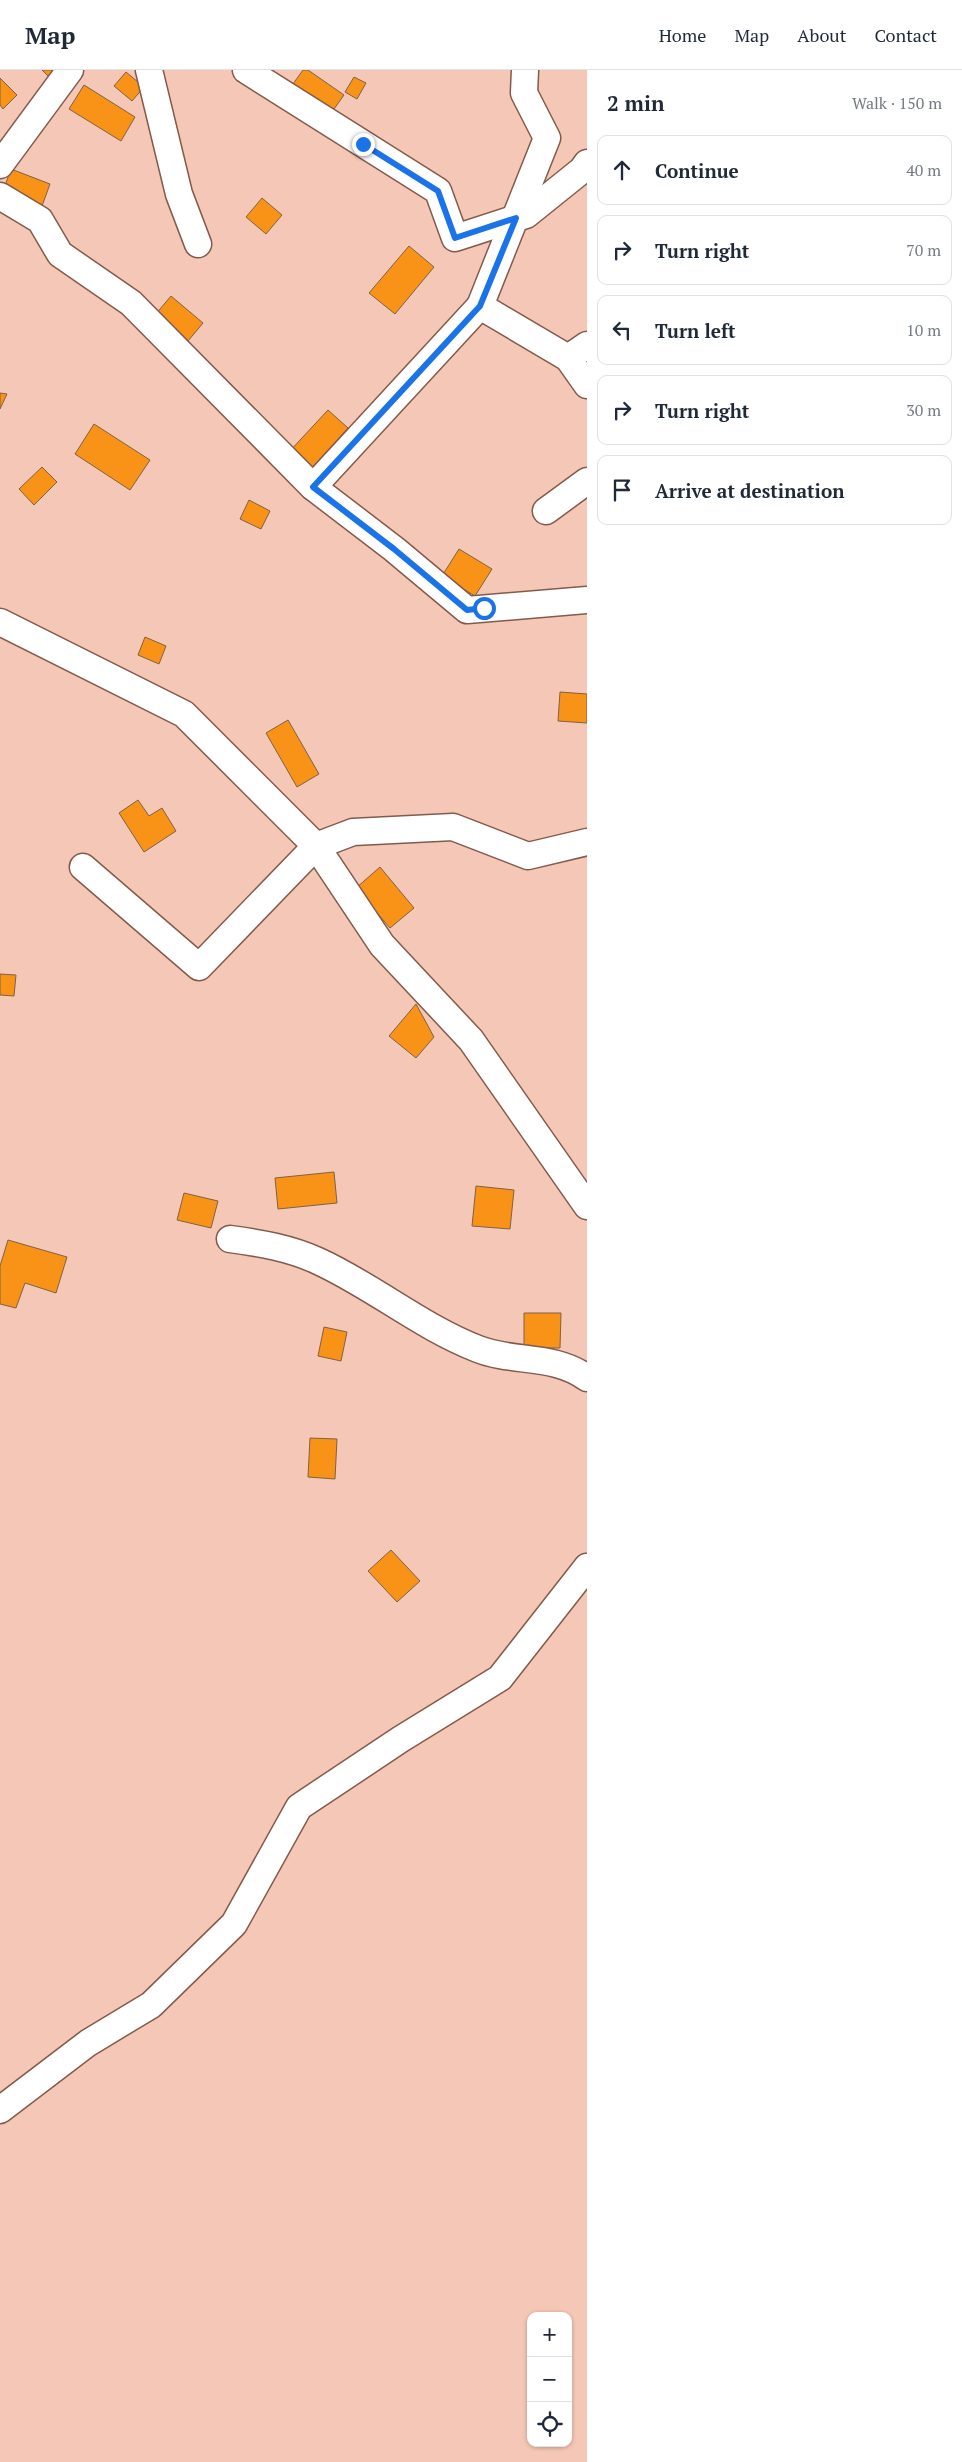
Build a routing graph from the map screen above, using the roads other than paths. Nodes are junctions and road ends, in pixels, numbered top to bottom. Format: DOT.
graph roads {
  1 [pos="70,70"];
  2 [pos="149,70"];
  3 [pos="246,70"];
  4 [pos="525,70"];
  5 [pos="587,163"];
  6 [pos="0,165"];
  7 [pos="0,196"];
  8 [pos="516,218"];
  9 [pos="198,244"];
  10 [pos="480,306"];
  11 [pos="577,351"];
  12 [pos="587,385"];
  13 [pos="587,481"];
  14 [pos="313,487"];
  15 [pos="546,511"];
  16 [pos="587,600"];
  17 [pos="0,622"];
  18 [pos="587,842"];
  19 [pos="316,846"];
  20 [pos="83,867"];
  21 [pos="587,1206"];
  22 [pos="230,1239"];
  23 [pos="587,1378"];
  24 [pos="587,1567"];
  25 [pos="4,2104"];
  1 -- 6 [label="street"];
  2 -- 9 [label="street"];
  3 -- 8 [label="street"];
  4 -- 8 [label="street"];
  5 -- 8 [label="street"];
  7 -- 14 [label="street"];
  8 -- 10 [label="street"];
  10 -- 11 [label="street"];
  10 -- 14 [label="street"];
  11 -- 12 [label="street"];
  13 -- 15 [label="street"];
  14 -- 16 [label="street"];
  17 -- 19 [label="street"];
  18 -- 19 [label="street"];
  19 -- 20 [label="street"];
  19 -- 21 [label="street"];
  22 -- 23 [label="street"];
  24 -- 25 [label="street"];
}
